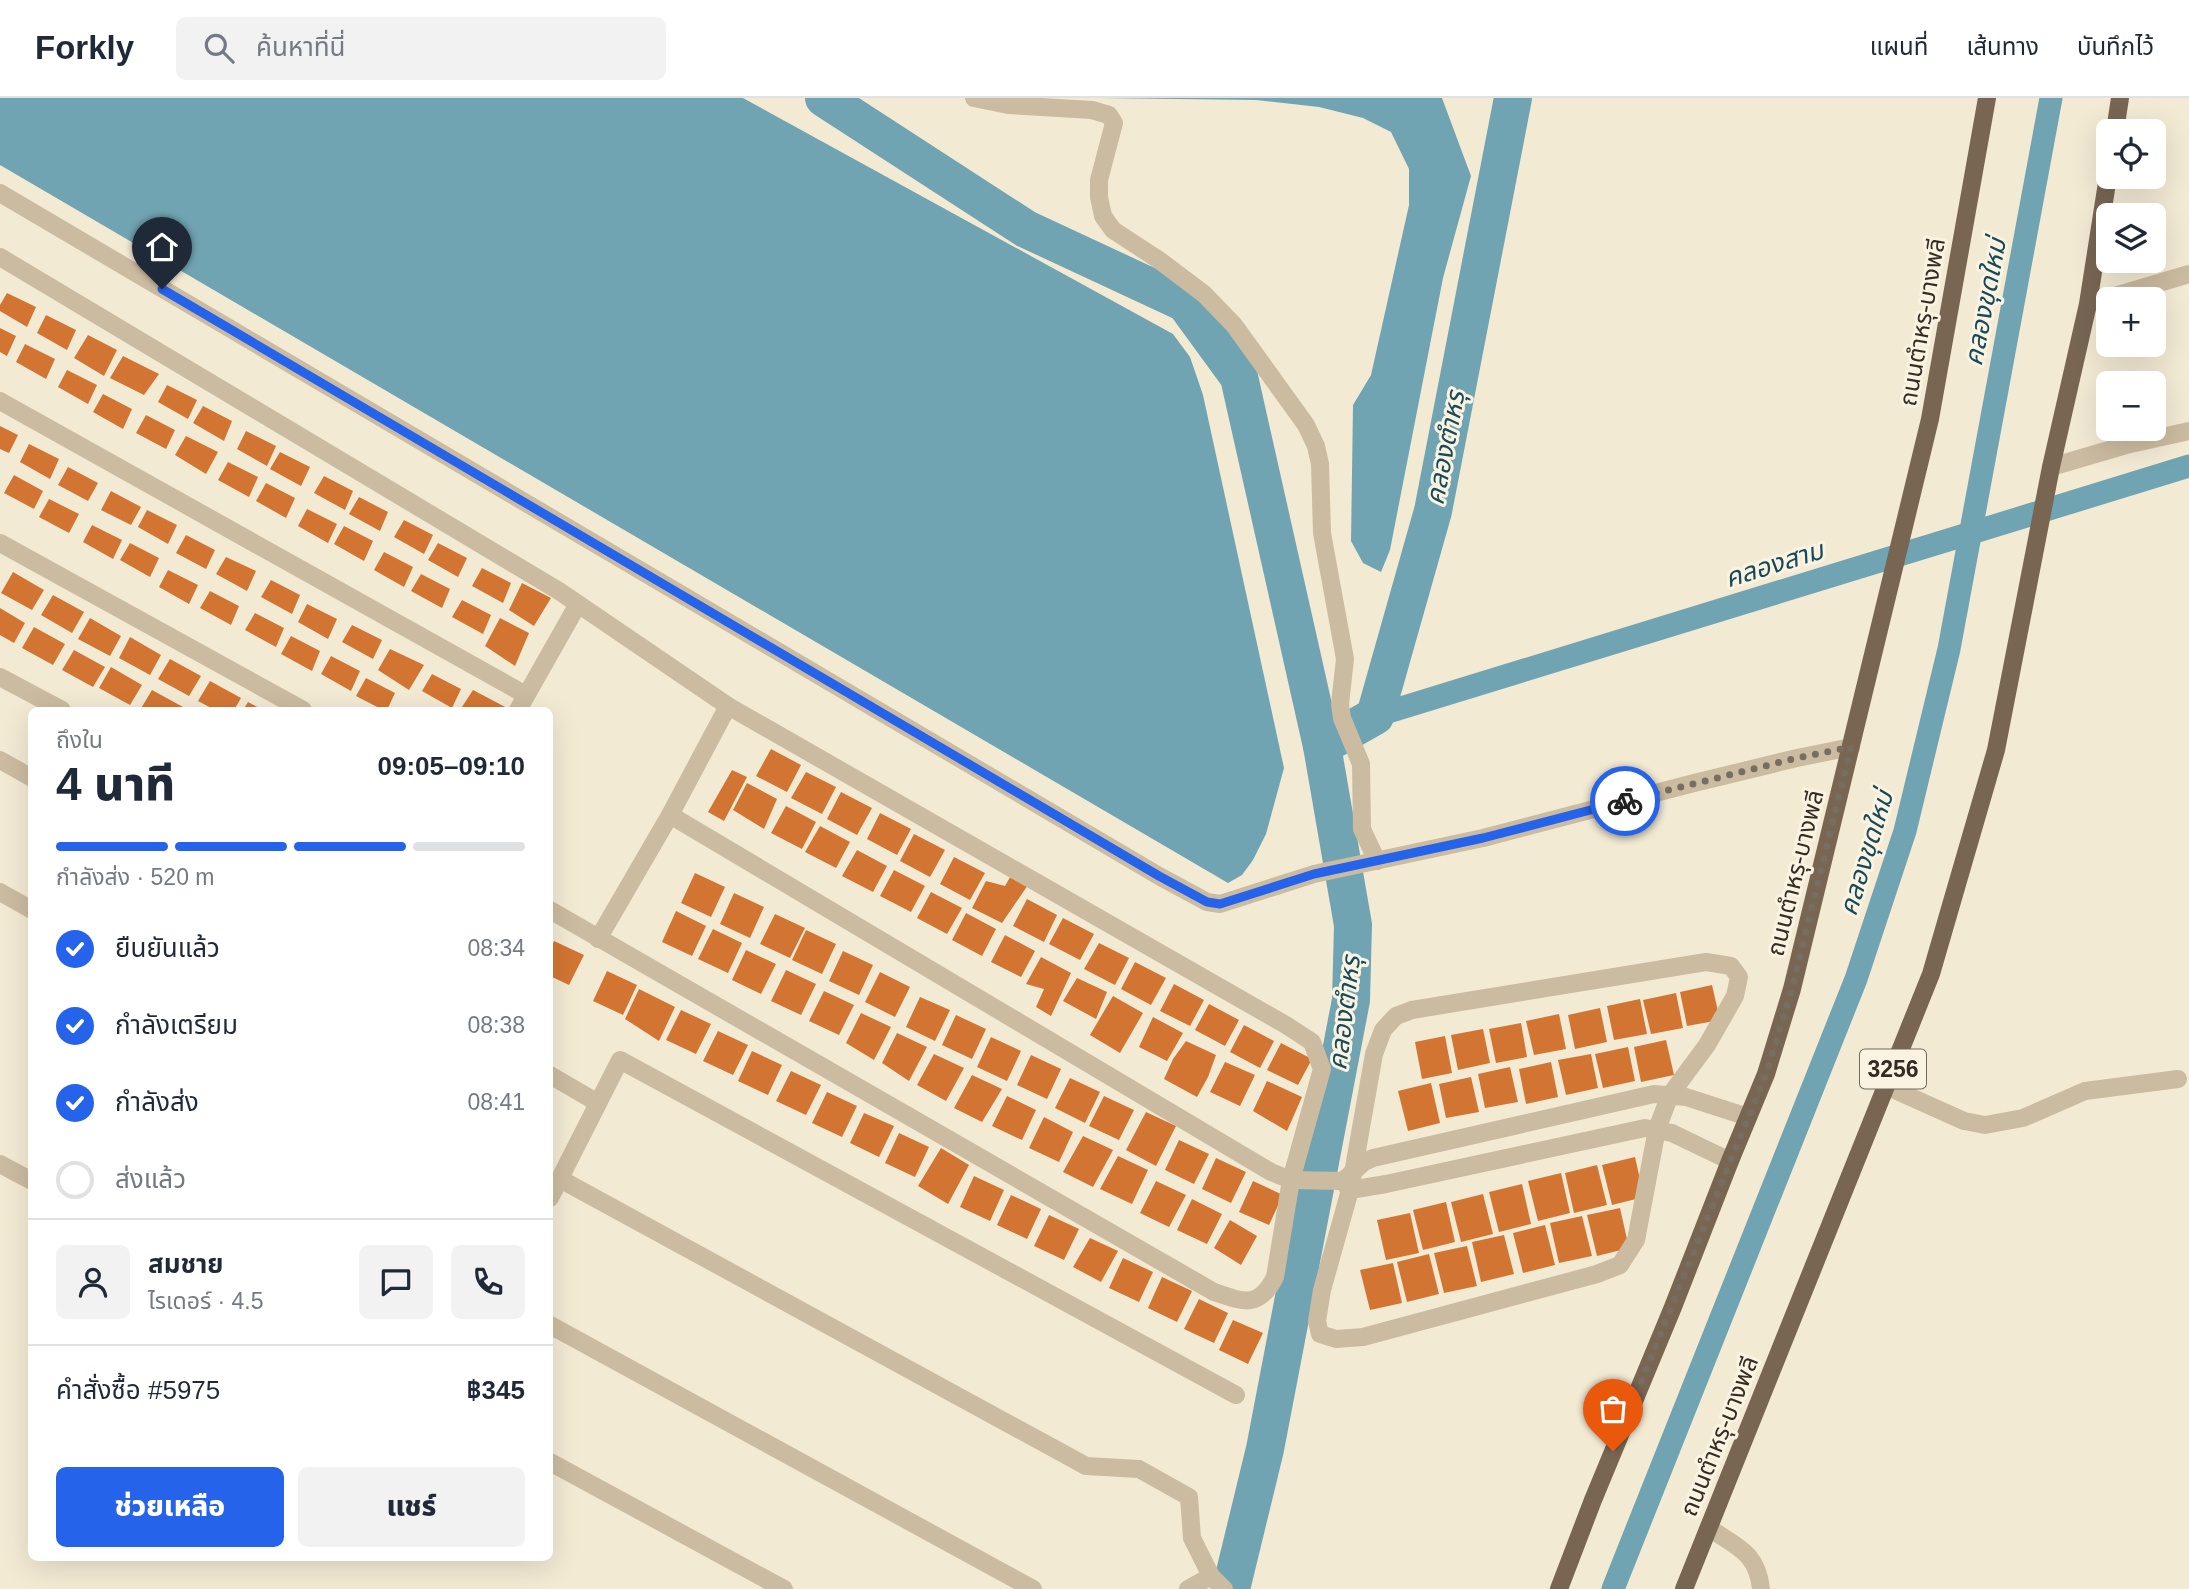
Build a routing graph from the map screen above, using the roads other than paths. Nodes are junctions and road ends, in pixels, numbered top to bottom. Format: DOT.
graph roads {
  1 [pos="974,98"];
  2 [pos="1987,98"];
  3 [pos="2120,98"];
  4 [pos="2117,119"];
  5 [pos="2106,189"];
  6 [pos="0,193"];
  7 [pos="0,257"];
  8 [pos="2189,274"];
  9 [pos="2088,304"];
  10 [pos="0,401"];
  11 [pos="2189,431"];
  12 [pos="2051,467"];
  13 [pos="0,543"];
  14 [pos="578,604"];
  15 [pos="0,677"];
  16 [pos="522,703"];
  17 [pos="727,706"];
  18 [pos="56,707"];
  19 [pos="298,707"];
  20 [pos="1851,747"];
  21 [pos="0,760"];
  22 [pos="28,776"];
  23 [pos="670,815"];
  24 [pos="1377,862"];
  25 [pos="0,892"];
  26 [pos="28,908"];
  27 [pos="553,912"];
  28 [pos="598,939"];
  29 [pos="553,1077"];
  30 [pos="2178,1079"];
  31 [pos="1886,1086"];
  32 [pos="1670,1095"];
  33 [pos="598,1103"];
  34 [pos="1748,1117"];
  35 [pos="1657,1129"];
  36 [pos="1730,1161"];
  37 [pos="0,1164"];
  38 [pos="28,1179"];
  39 [pos="560,1179"];
  40 [pos="1300,1180"];
  41 [pos="1345,1181"];
  42 [pos="553,1192"];
  43 [pos="553,1327"];
  44 [pos="1236,1395"];
  45 [pos="553,1464"];
  46 [pos="1709,1528"];
  47 [pos="1211,1576"];
  48 [pos="785,1589"];
  49 [pos="1033,1589"];
  50 [pos="1188,1589"];
  51 [pos="1224,1589"];
  52 [pos="1559,1589"];
  53 [pos="1684,1589"];
  54 [pos="1761,1589"];
  1 -- 24 [label="street"];
  2 -- 20 [label="main road, ถนนตำหรุ-บางพลี"];
  3 -- 4 [label="main road"];
  5 -- 9 [label="main road, ถนนตำหรุ-บางพลี / 3256"];
  6 -- 24 [label="street"];
  7 -- 14 [label="street"];
  8 -- 9 [label="street"];
  9 -- 12 [label="main road, ถนนตำหรุ-บางพลี / 3256"];
  10 -- 16 [label="street"];
  11 -- 12 [label="street"];
  12 -- 31 [label="main road, ถนนตำหรุ-บางพลี / 3256"];
  13 -- 19 [label="street"];
  14 -- 16 [label="street"];
  14 -- 17 [label="street"];
  15 -- 18 [label="street"];
  17 -- 23 [label="street"];
  17 -- 40 [label="street"];
  20 -- 24 [label="street"];
  20 -- 34 [label="main road, ถนนตำหรุ-บางพลี"];
  21 -- 22 [label="street"];
  23 -- 28 [label="street"];
  23 -- 40 [label="street"];
  25 -- 26 [label="street"];
  27 -- 28 [label="street"];
  28 -- 40 [label="street"];
  29 -- 33 [label="street"];
  30 -- 31 [label="street"];
  31 -- 46 [label="main road, ถนนตำหรุ-บางพลี / 3256"];
  32 -- 34 [label="street"];
  32 -- 35 [label="street"];
  32 -- 41 [label="street"];
  32 -- 41 [label="street"];
  33 -- 39 [label="street"];
  33 -- 44 [label="street"];
  34 -- 36 [label="main road, ถนนตำหรุ-บางพลี"];
  35 -- 36 [label="street"];
  35 -- 41 [label="street"];
  35 -- 41 [label="street"];
  36 -- 52 [label="main road, ถนนตำหรุ-บางพลี"];
  37 -- 38 [label="street"];
  39 -- 42 [label="street"];
  39 -- 47 [label="street"];
  40 -- 41 [label="street"];
  43 -- 49 [label="street"];
  45 -- 48 [label="street"];
  46 -- 53 [label="main road, ถนนตำหรุ-บางพลี / 3256"];
  46 -- 54 [label="street"];
  47 -- 50 [label="street"];
  47 -- 51 [label="street"];
}
